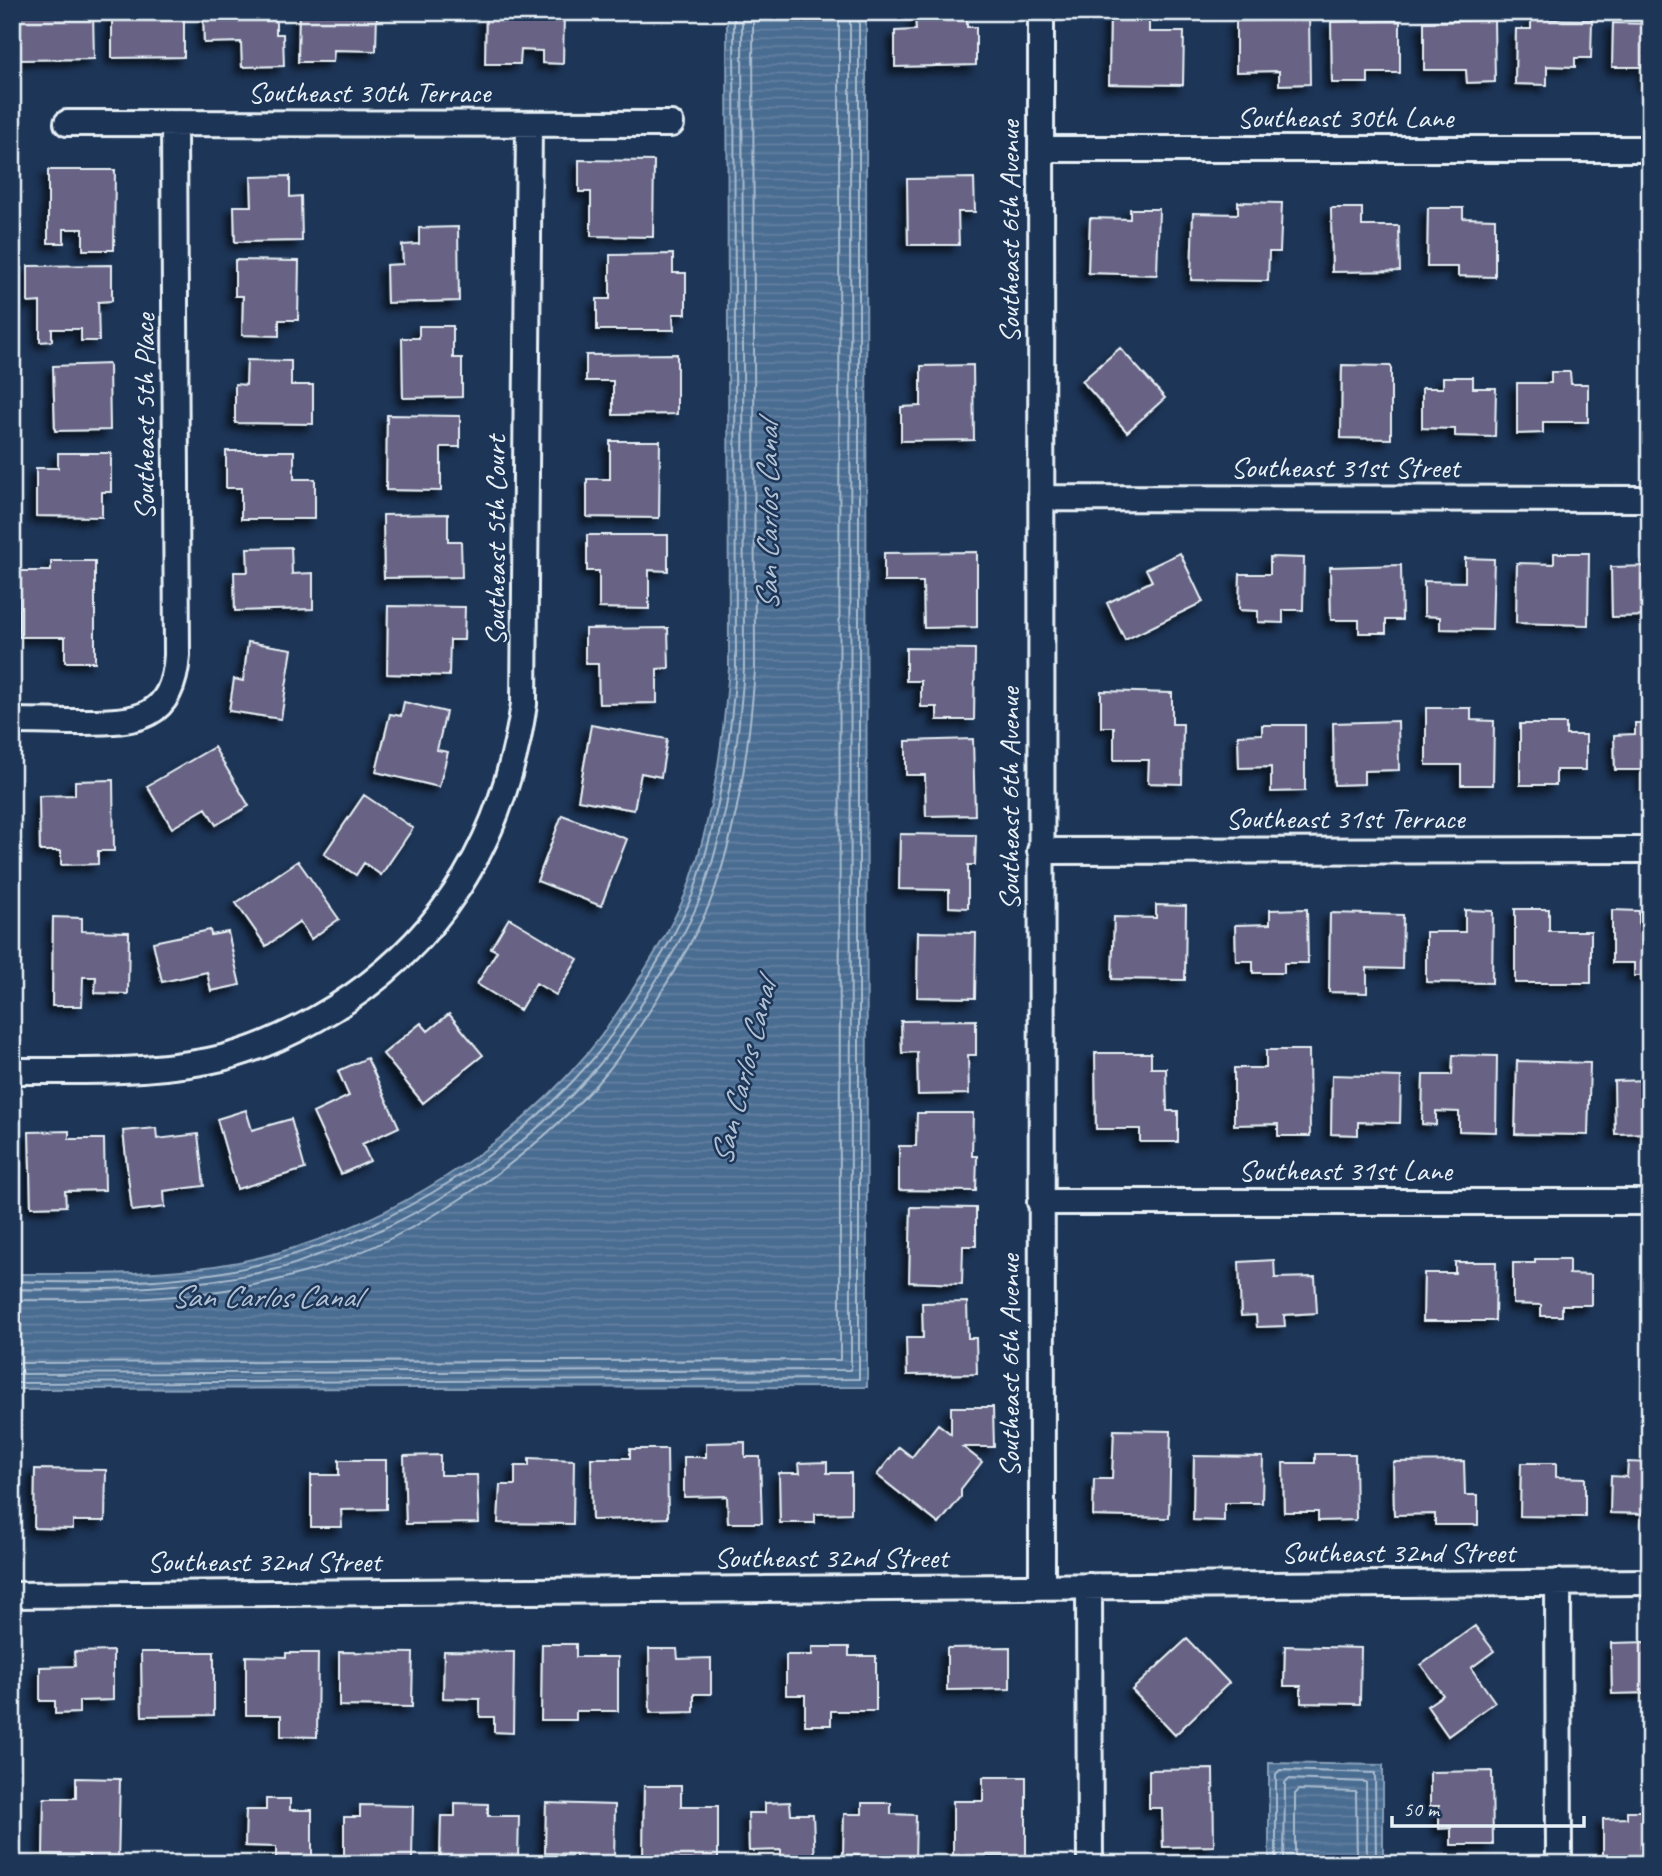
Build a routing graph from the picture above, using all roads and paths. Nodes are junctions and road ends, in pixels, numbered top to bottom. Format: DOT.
graph roads {
  1 [pos="1041,12"];
  2 [pos="67,123"];
  3 [pos="174,124"];
  4 [pos="529,124"];
  5 [pos="671,124"];
  6 [pos="1041,149"];
  7 [pos="1650,149"];
  8 [pos="1041,498"];
  9 [pos="1650,499"];
  10 [pos="12,721"];
  11 [pos="1650,850"];
  12 [pos="1040,851"];
  13 [pos="12,1071"];
  14 [pos="1040,1202"];
  15 [pos="1650,1202"];
  16 [pos="1558,1582"];
  17 [pos="1650,1582"];
  18 [pos="1042,1586"];
  19 [pos="1089,1586"];
  20 [pos="12,1595"];
  21 [pos="1090,1864"];
  22 [pos="1559,1864"];
  1 -- 6 [label="street, Southeast 6th Avenue"];
  2 -- 3 [label="street, Southeast 30th Terrace"];
  3 -- 4 [label="street, Southeast 30th Terrace"];
  3 -- 10 [label="street, Southeast 5th Place"];
  4 -- 5 [label="street, Southeast 30th Terrace"];
  4 -- 13 [label="street, Southeast 5th Court"];
  6 -- 7 [label="street, Southeast 30th Lane"];
  6 -- 8 [label="street, Southeast 6th Avenue"];
  8 -- 9 [label="street, Southeast 31st Street"];
  8 -- 12 [label="street, Southeast 6th Avenue"];
  11 -- 12 [label="street, Southeast 31st Terrace"];
  12 -- 14 [label="street, Southeast 6th Avenue"];
  14 -- 15 [label="street, Southeast 31st Lane"];
  14 -- 18 [label="street, Southeast 6th Avenue"];
  16 -- 17 [label="street, Southeast 32nd Street"];
  16 -- 19 [label="street, Southeast 32nd Street"];
  16 -- 22 [label="street"];
  18 -- 19 [label="street, Southeast 32nd Street"];
  18 -- 20 [label="street, Southeast 32nd Street"];
  19 -- 21 [label="street"];
}
